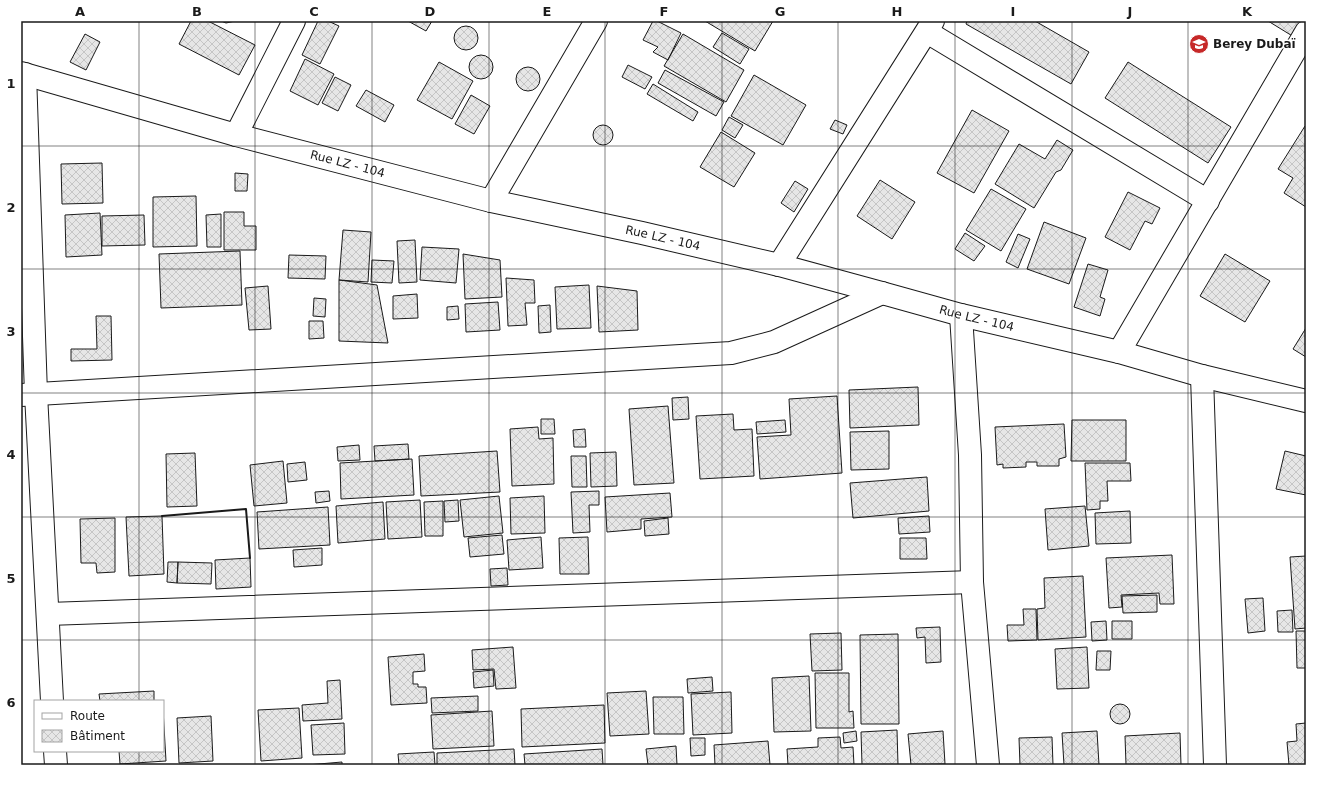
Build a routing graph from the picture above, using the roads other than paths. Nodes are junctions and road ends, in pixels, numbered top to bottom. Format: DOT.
graph roads {
  1 [pos="294,21"];
  2 [pos="596,21"];
  3 [pos="930,26"];
  4 [pos="1306,32"];
  5 [pos="23,74"];
  6 [pos="236,135"];
  7 [pos="492,201"];
  8 [pos="1208,201"];
  9 [pos="779,265"];
  10 [pos="882,293"];
  11 [pos="961,315"];
  12 [pos="1119,352"];
  13 [pos="1202,376"];
  14 [pos="28,395"];
  15 [pos="1306,401"];
  16 [pos="972,582"];
  17 [pos="48,614"];
  18 [pos="52,700"];
  19 [pos="55,752"];
  20 [pos="56,765"];
  21 [pos="988,765"];
  22 [pos="1215,765"];
  1 -- 6 [label="street"];
  2 -- 7 [label="street"];
  3 -- 8 [label="street"];
  3 -- 9 [label="street"];
  4 -- 8 [label="street"];
  5 -- 6 [label="street, Rue LZ - 104"];
  5 -- 14 [label="street"];
  6 -- 7 [label="street, Rue LZ - 104"];
  7 -- 9 [label="street, Rue LZ - 104"];
  8 -- 12 [label="street"];
  9 -- 10 [label="street, Rue LZ - 104"];
  10 -- 11 [label="street, Rue LZ - 104"];
  10 -- 14 [label="street"];
  11 -- 12 [label="street, Rue LZ - 104"];
  11 -- 16 [label="street"];
  12 -- 13 [label="street, Rue LZ - 104"];
  13 -- 15 [label="street, Rue LZ - 104"];
  13 -- 22 [label="street"];
  14 -- 17 [label="street"];
  16 -- 17 [label="street"];
  16 -- 21 [label="street"];
  17 -- 18 [label="street"];
  19 -- 20 [label="street"];
}
